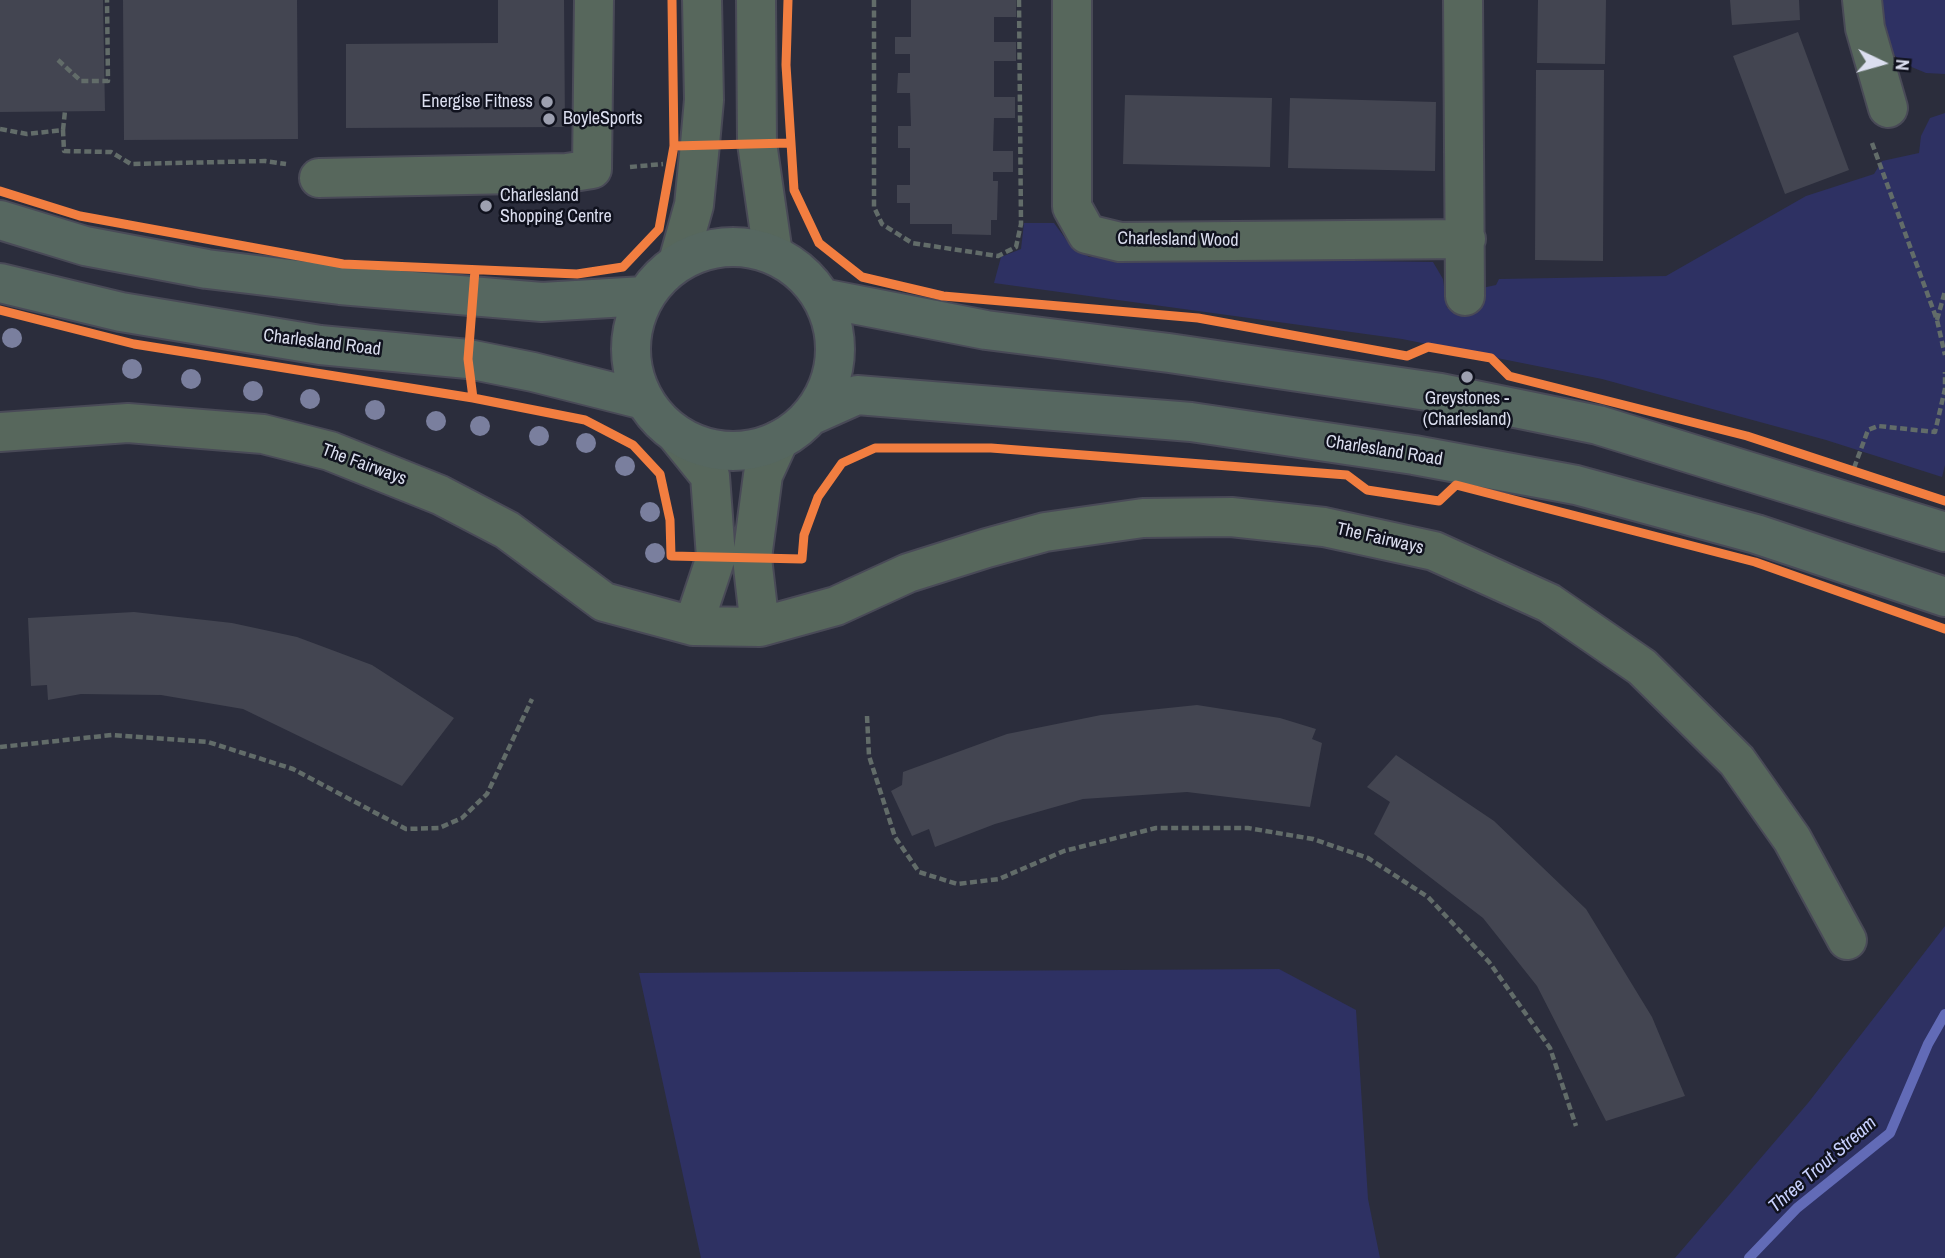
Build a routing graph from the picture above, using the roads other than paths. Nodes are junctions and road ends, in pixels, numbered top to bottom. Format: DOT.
graph roads {
  1 [pos="594,0"];
  2 [pos="702,0"];
  3 [pos="757,0"];
  4 [pos="1072,0"];
  5 [pos="1463,0"];
  6 [pos="1862,0"];
  7 [pos="1888,108"];
  8 [pos="319,178"];
  9 [pos="0,220"];
  10 [pos="1466,239"];
  11 [pos="773,254"];
  12 [pos="678,262"];
  13 [pos="0,283"];
  14 [pos="644,296"];
  15 [pos="1465,296"];
  16 [pos="822,298"];
  17 [pos="644,400"];
  18 [pos="810,416"];
  19 [pos="0,432"];
  20 [pos="677,434"];
  21 [pos="779,440"];
  22 [pos="1944,531"];
  23 [pos="1941,595"];
  24 [pos="693,626"];
  25 [pos="761,627"];
  26 [pos="1847,940"];
  1 -- 8 [label="street"];
  2 -- 12 [label="street"];
  3 -- 11 [label="street"];
  4 -- 10 [label="street, Charlesland Wood"];
  5 -- 10 [label="street"];
  6 -- 7 [label="street"];
  9 -- 14 [label="main road"];
  10 -- 15 [label="street"];
  11 -- 12 [label="main road"];
  11 -- 16 [label="main road"];
  12 -- 14 [label="main road"];
  13 -- 17 [label="main road, Charlesland Road"];
  14 -- 17 [label="main road"];
  16 -- 18 [label="main road"];
  16 -- 22 [label="main road"];
  17 -- 20 [label="main road"];
  18 -- 21 [label="main road"];
  18 -- 23 [label="main road, Charlesland Road"];
  19 -- 24 [label="street, The Fairways"];
  20 -- 21 [label="main road"];
  20 -- 24 [label="street"];
  21 -- 25 [label="street"];
  24 -- 25 [label="street, The Fairways"];
  25 -- 26 [label="street, The Fairways"];
}
